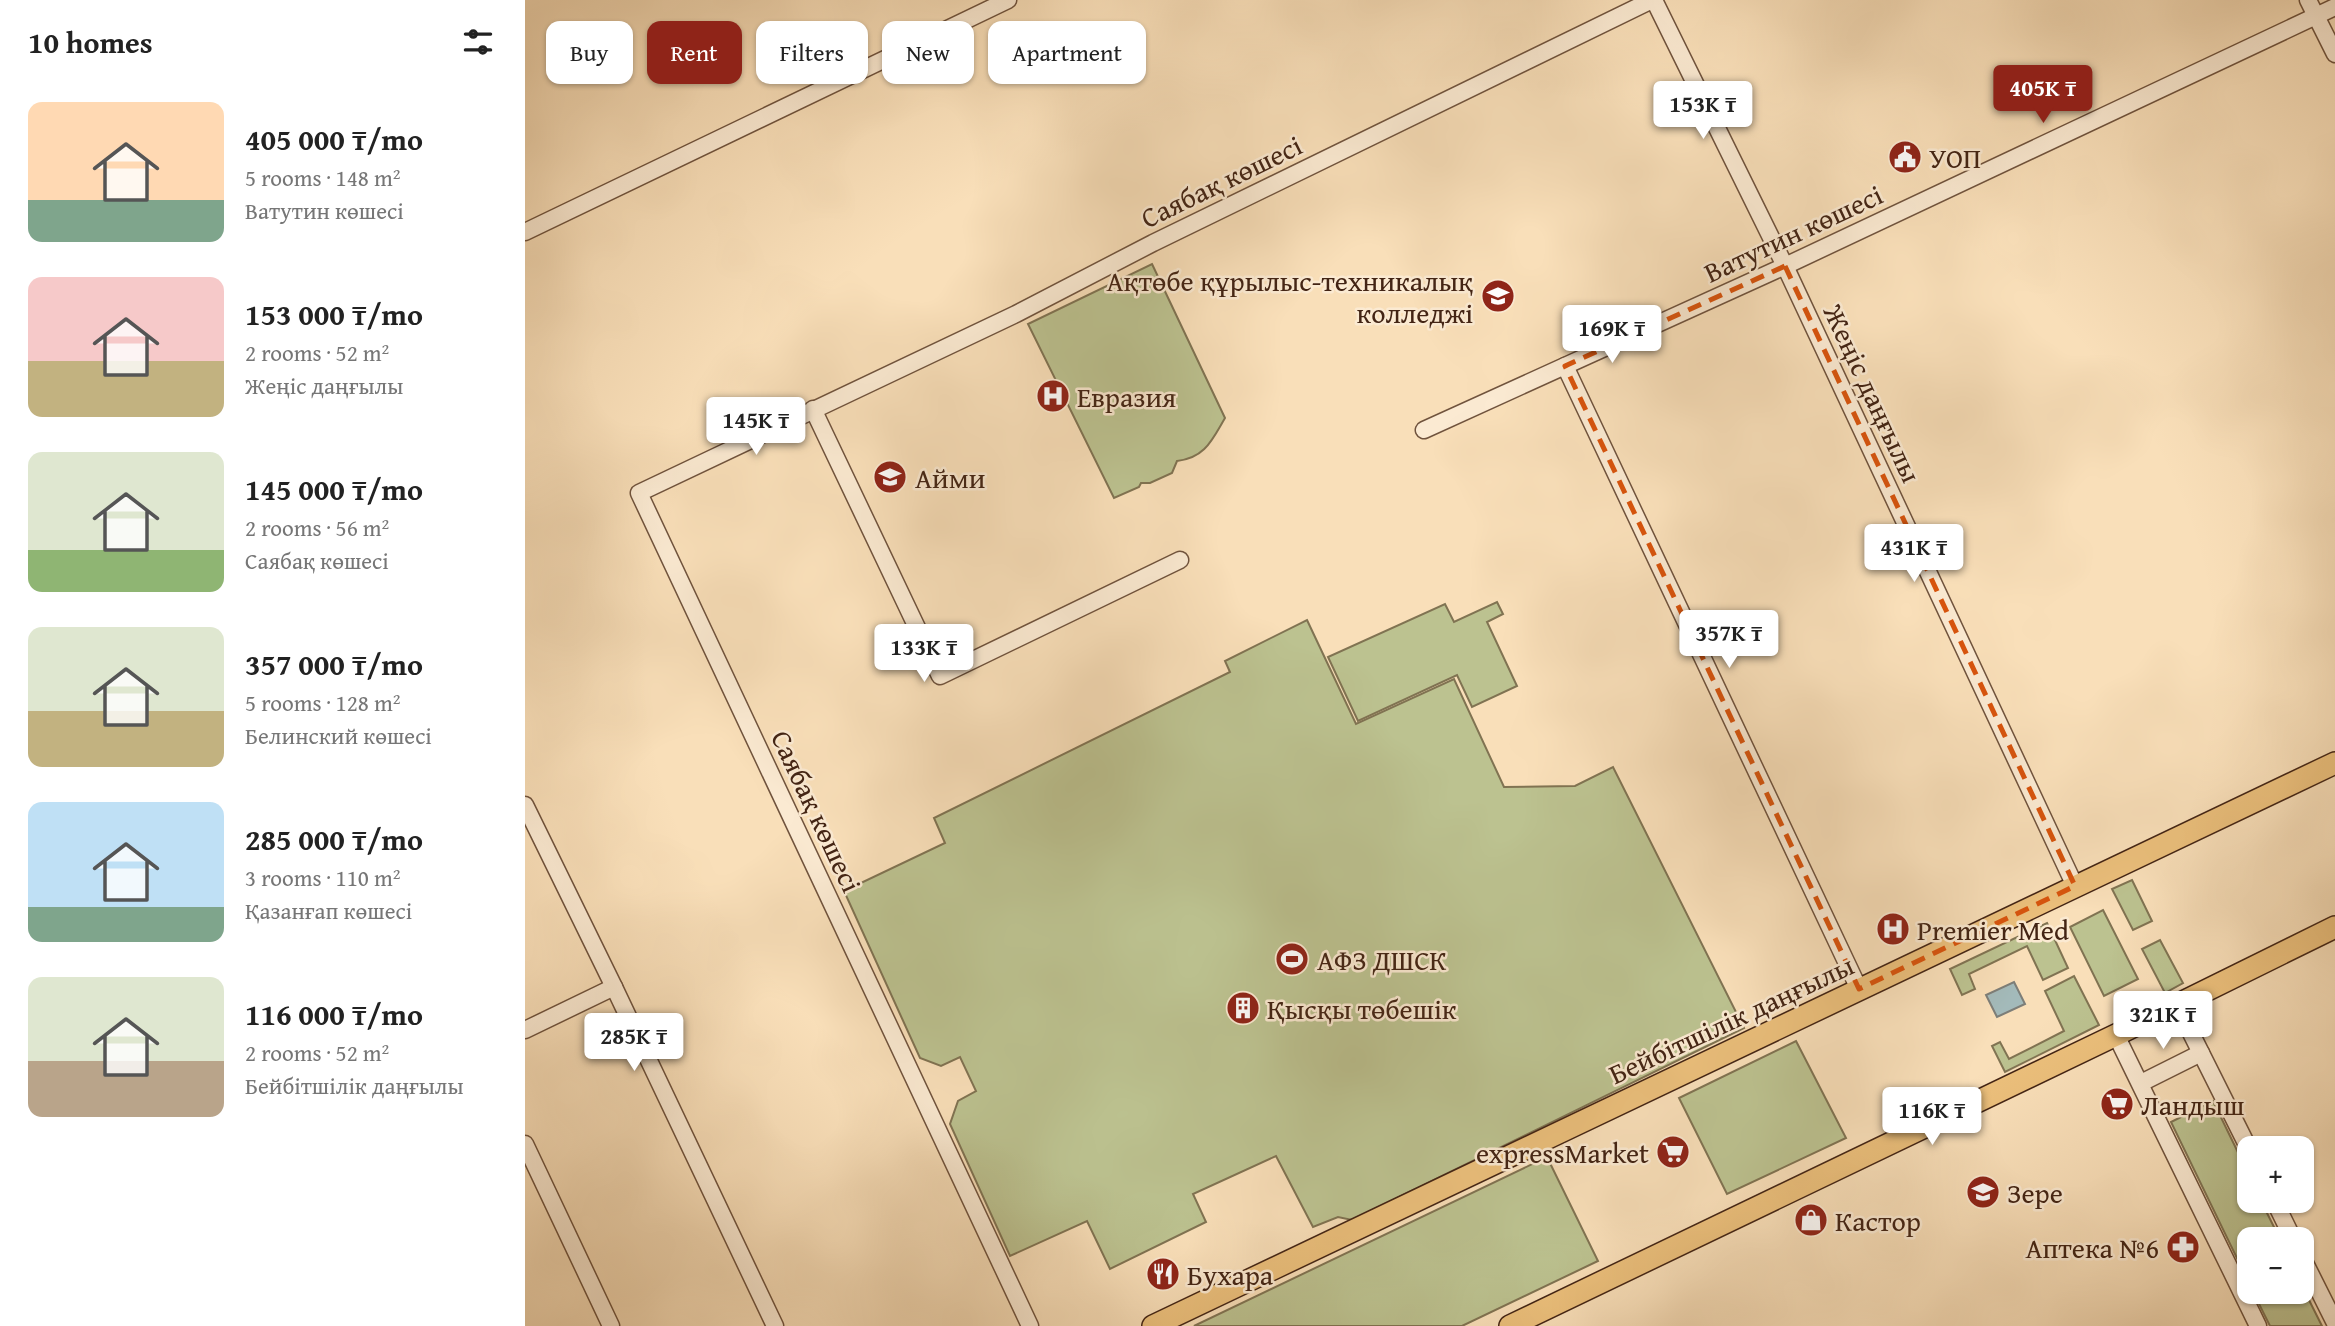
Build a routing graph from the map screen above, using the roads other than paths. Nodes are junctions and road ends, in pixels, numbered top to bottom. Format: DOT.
graph roads {
  1 [pos="1007,0"];
  2 [pos="1653,0"];
  3 [pos="2308,0"];
  4 [pos="2335,7"];
  5 [pos="2316,16"];
  6 [pos="2335,54"];
  7 [pos="525,232"];
  8 [pos="1785,266"];
  9 [pos="1565,366"];
  10 [pos="813,409"];
  11 [pos="1423,430"];
  12 [pos="1180,560"];
  13 [pos="2335,762"];
  14 [pos="525,805"];
  15 [pos="2075,886"];
  16 [pos="2335,927"];
  17 [pos="614,987"];
  18 [pos="1859,989"];
  19 [pos="2177,1005"];
  20 [pos="525,1030"];
  21 [pos="2116,1035"];
  22 [pos="2201,1054"];
  23 [pos="2141,1083"];
  24 [pos="2242,1136"];
  25 [pos="525,1144"];
  26 [pos="2314,1281"];
  27 [pos="2335,1323"];
  28 [pos="611,1326"];
  29 [pos="775,1326"];
  30 [pos="1030,1326"];
  31 [pos="1153,1326"];
  32 [pos="1510,1326"];
  33 [pos="2258,1326"];
  1 -- 7 [label="street"];
  2 -- 8 [label="street, Жеңіс даңғылы"];
  2 -- 10 [label="street, Саябақ көшесі"];
  3 -- 5 [label="street"];
  4 -- 5 [label="street, Ватутин көшесі"];
  5 -- 6 [label="street"];
  5 -- 8 [label="street, Ватутин көшесі"];
  8 -- 9 [label="street, Ватутин көшесі"];
  8 -- 15 [label="street, Жеңіс даңғылы"];
  9 -- 11 [label="street, Ватутин көшесі"];
  9 -- 18 [label="street"];
  10 -- 12 [label="street"];
  10 -- 30 [label="street, Саябақ көшесі"];
  13 -- 15 [label="main road, Бейбітшілік даңғылы"];
  14 -- 17 [label="street"];
  15 -- 18 [label="main road, Бейбітшілік даңғылы"];
  16 -- 19 [label="main road"];
  17 -- 20 [label="street"];
  17 -- 29 [label="street"];
  18 -- 31 [label="main road, Бейбітшілік даңғылы"];
  19 -- 21 [label="main road"];
  19 -- 22 [label="street"];
  21 -- 23 [label="street"];
  21 -- 32 [label="main road"];
  22 -- 23 [label="street"];
  22 -- 24 [label="street"];
  23 -- 33 [label="street"];
  25 -- 28 [label="street"];
  26 -- 27 [label="street"];
}
